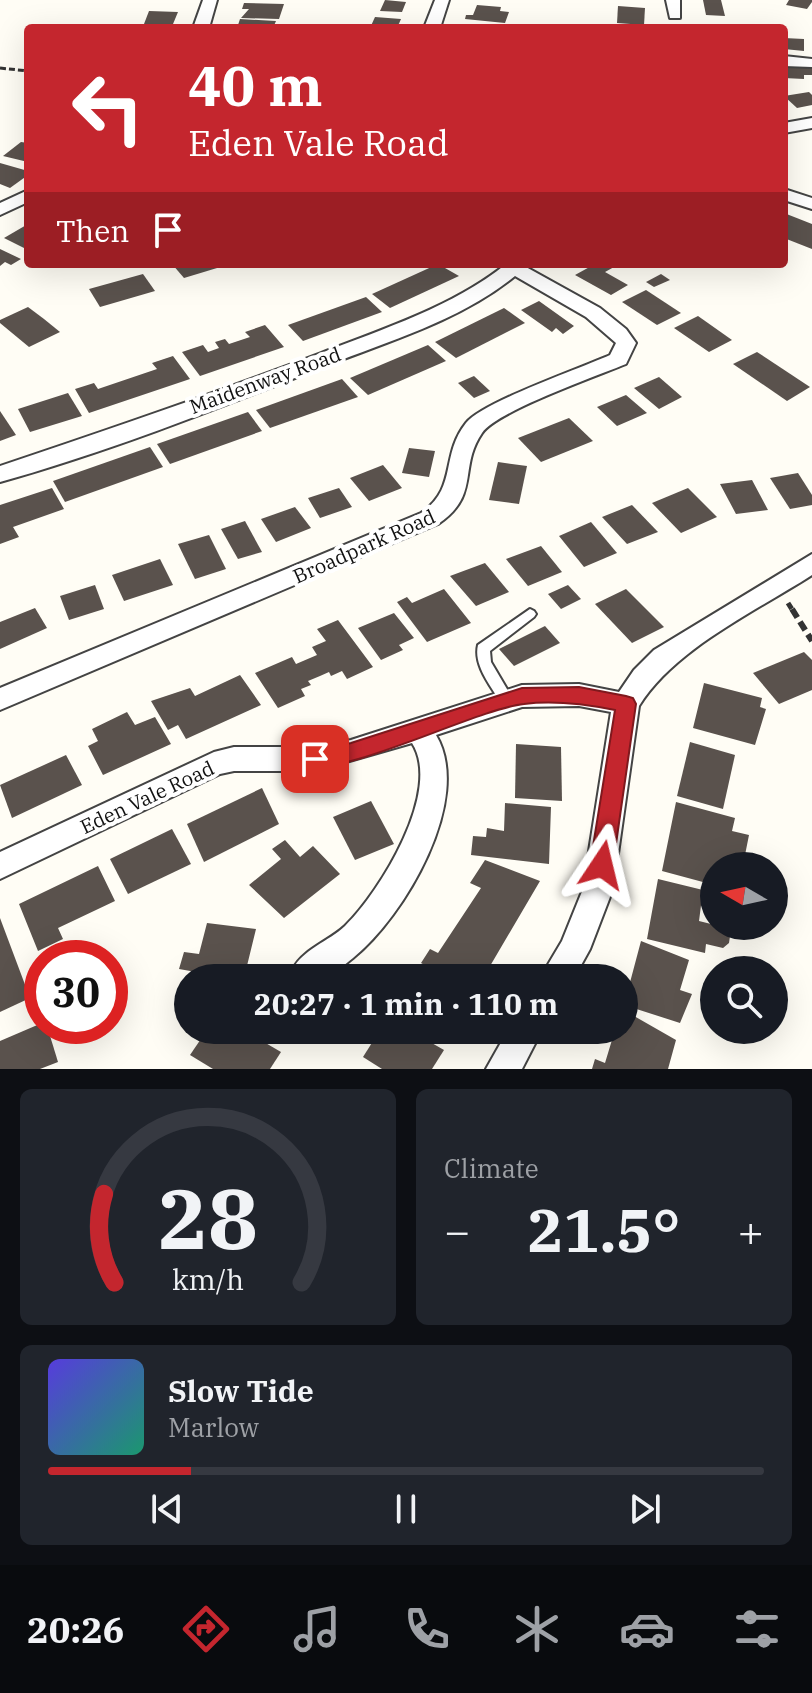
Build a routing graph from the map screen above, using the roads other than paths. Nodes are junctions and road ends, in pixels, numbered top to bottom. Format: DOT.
graph roads {
  1 [pos="210,0"];
  2 [pos="442,0"];
  3 [pos="202,24"];
  4 [pos="433,24"];
  5 [pos="788,61"];
  6 [pos="810,64"];
  7 [pos="812,123"];
  8 [pos="788,127"];
  9 [pos="788,195"];
  10 [pos="812,204"];
  11 [pos="514,268"];
  12 [pos="520,268"];
  13 [pos="0,474"];
  14 [pos="812,563"];
  15 [pos="530,614"];
  16 [pos="0,699"];
  17 [pos="507,701"];
  18 [pos="626,704"];
  19 [pos="418,730"];
  20 [pos="0,866"];
  21 [pos="320,964"];
  22 [pos="565,964"];
  23 [pos="518,1044"];
  24 [pos="503,1069"];
  1 -- 3 [label="street"];
  2 -- 4 [label="street"];
  5 -- 6 [label="street"];
  7 -- 8 [label="street"];
  9 -- 10 [label="street"];
  11 -- 13 [label="street, Maidenway Road"];
  12 -- 16 [label="street, Broadpark Road"];
  14 -- 18 [label="street"];
  15 -- 17 [label="lane"];
  17 -- 18 [label="street, Eden Vale Road"];
  17 -- 19 [label="street, Eden Vale Road"];
  18 -- 22 [label="street"];
  19 -- 20 [label="street, Eden Vale Road"];
  19 -- 21 [label="street"];
  23 -- 24 [label="street"];
}
